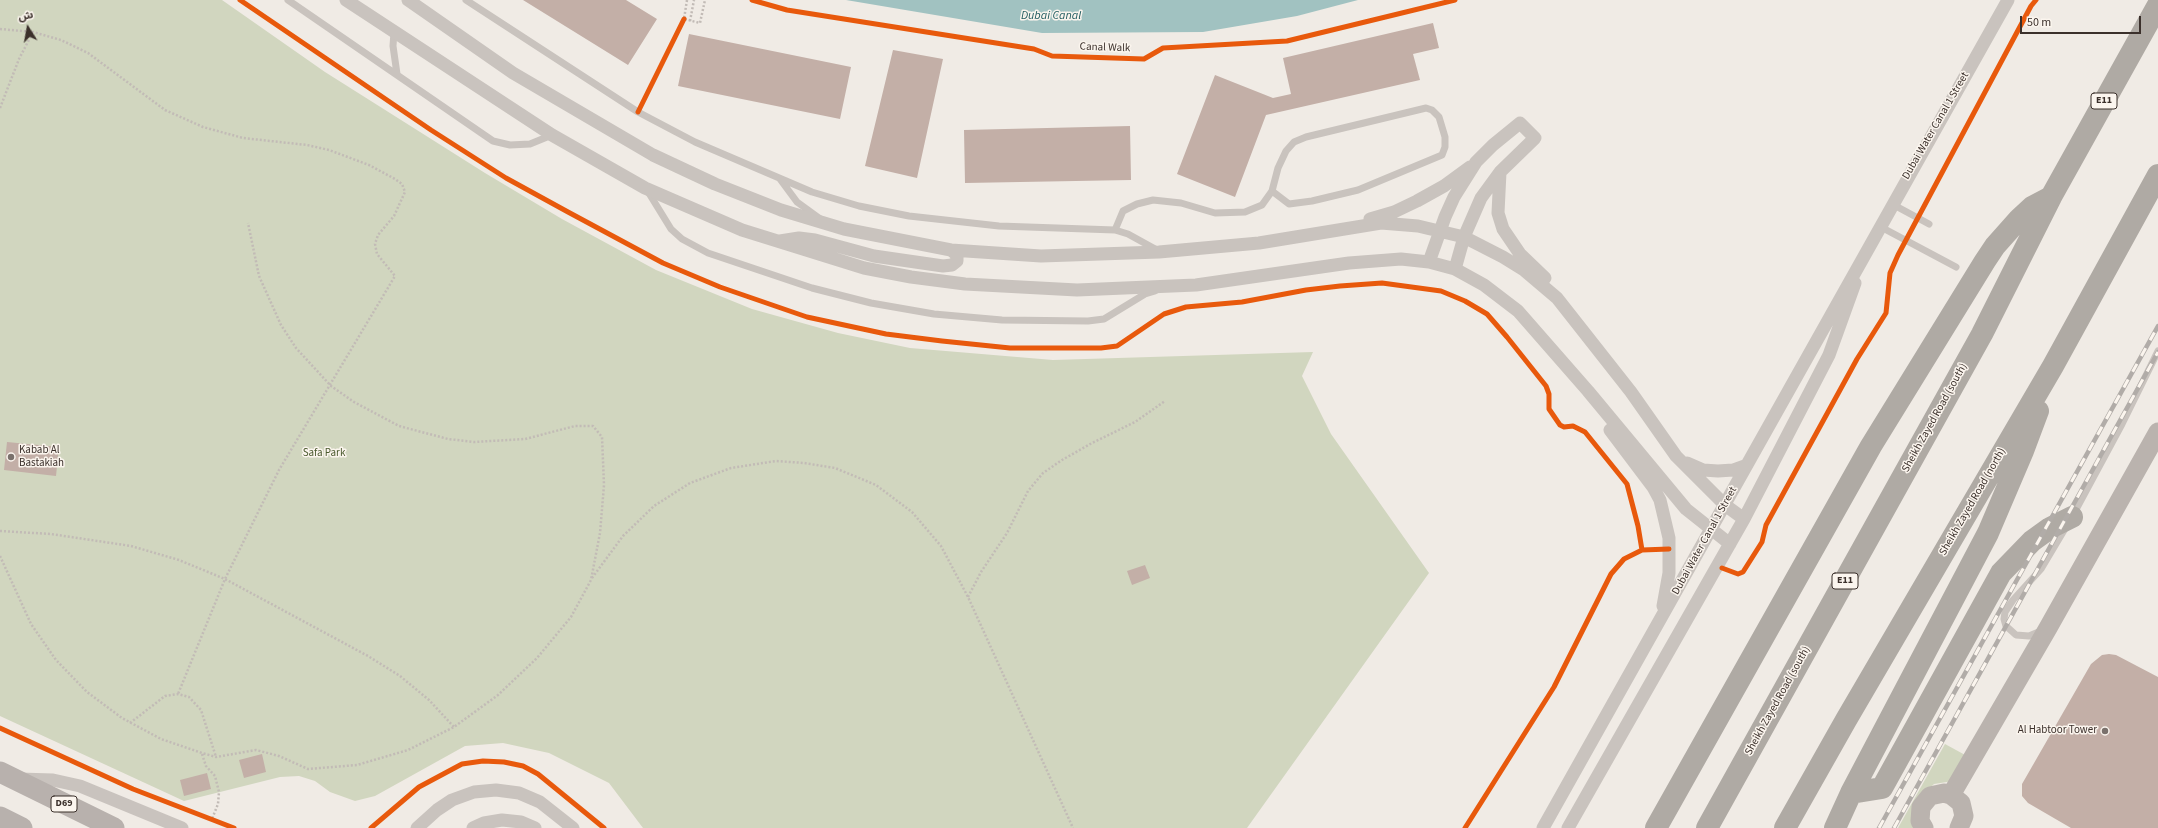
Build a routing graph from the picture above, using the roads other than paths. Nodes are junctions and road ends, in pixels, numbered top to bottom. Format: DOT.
graph roads {
  1 [pos="288,0"];
  2 [pos="346,0"];
  3 [pos="408,0"];
  4 [pos="466,0"];
  5 [pos="2008,0"];
  6 [pos="2158,5"];
  7 [pos="394,32"];
  8 [pos="397,74"];
  9 [pos="552,135"];
  10 [pos="1476,162"];
  11 [pos="1500,172"];
  12 [pos="2158,176"];
  13 [pos="780,178"];
  14 [pos="646,188"];
  15 [pos="1272,191"];
  16 [pos="2051,197"];
  17 [pos="1892,204"];
  18 [pos="1929,224"];
  19 [pos="829,225"];
  20 [pos="1880,226"];
  21 [pos="1340,229"];
  22 [pos="1115,230"];
  23 [pos="1439,230"];
  24 [pos="1464,237"];
  25 [pos="776,242"];
  26 [pos="951,250"];
  27 [pos="1159,252"];
  28 [pos="1865,252"];
  29 [pos="1429,262"];
  30 [pos="1956,267"];
  31 [pos="1455,269"];
  32 [pos="1173,286"];
  33 [pos="1557,298"];
  34 [pos="2158,351"];
  35 [pos="2053,366"];
  36 [pos="1598,404"];
  37 [pos="2158,432"];
  38 [pos="2153,448"];
  39 [pos="1676,456"];
  40 [pos="1747,465"];
  41 [pos="1725,505"];
  42 [pos="2072,517"];
  43 [pos="1744,519"];
  44 [pos="1710,530"];
  45 [pos="1730,544"];
  46 [pos="1659,623"];
  47 [pos="2048,628"];
  48 [pos="1695,758"];
  49 [pos="7,775"];
  50 [pos="1851,793"];
  51 [pos="1951,794"];
  52 [pos="0,817"];
  53 [pos="22,828"];
  54 [pos="114,828"];
  55 [pos="182,828"];
  56 [pos="417,828"];
  57 [pos="473,828"];
  58 [pos="535,828"];
  59 [pos="573,828"];
  60 [pos="1543,828"];
  61 [pos="1568,828"];
  62 [pos="1640,828"];
  63 [pos="1656,828"];
  64 [pos="1707,828"];
  65 [pos="1785,828"];
  66 [pos="1835,828"];
  67 [pos="1924,828"];
  68 [pos="1959,828"];
  1 -- 8 [label="lane"];
  2 -- 7 [label="street"];
  3 -- 19 [label="street"];
  4 -- 13 [label="lane"];
  5 -- 17 [label="street, Dubai Water Canal 1 Street"];
  6 -- 16 [label="highway, Sheikh Zayed Road (south) / E11"];
  7 -- 8 [label="lane"];
  7 -- 9 [label="street"];
  8 -- 9 [label="lane"];
  9 -- 14 [label="street"];
  10 -- 11 [label="street"];
  10 -- 21 [label="street"];
  10 -- 23 [label="street"];
  11 -- 24 [label="street"];
  11 -- 33 [label="street"];
  12 -- 35 [label="highway, Sheikh Zayed Road (north)"];
  13 -- 19 [label="lane"];
  13 -- 22 [label="lane"];
  14 -- 25 [label="street"];
  14 -- 32 [label="lane"];
  15 -- 15 [label="lane"];
  15 -- 22 [label="lane"];
  16 -- 48 [label="highway"];
  16 -- 64 [label="highway, Sheikh Zayed Road (south) / E11"];
  17 -- 18 [label="lane"];
  17 -- 20 [label="street, Dubai Water Canal 1 Street"];
  19 -- 26 [label="street"];
  20 -- 28 [label="street, Dubai Water Canal 1 Street"];
  20 -- 30 [label="lane"];
  21 -- 23 [label="street"];
  21 -- 27 [label="street"];
  22 -- 27 [label="lane"];
  23 -- 24 [label="street"];
  23 -- 29 [label="street"];
  24 -- 31 [label="street"];
  24 -- 33 [label="street"];
  25 -- 26 [label="street"];
  25 -- 32 [label="street"];
  26 -- 27 [label="street"];
  28 -- 40 [label="street, Dubai Water Canal 1 Street"];
  28 -- 43 [label="street, Dubai Water Canal 1 Street"];
  29 -- 31 [label="street"];
  29 -- 32 [label="street"];
  31 -- 36 [label="street"];
  33 -- 39 [label="street"];
  34 -- 42 [label="lane"];
  35 -- 50 [label="highway"];
  35 -- 65 [label="highway, Sheikh Zayed Road (north)"];
  36 -- 44 [label="street"];
  36 -- 46 [label="street"];
  37 -- 38 [label="street"];
  38 -- 47 [label="street"];
  39 -- 40 [label="street"];
  39 -- 41 [label="street"];
  40 -- 41 [label="street, Dubai Water Canal 1 Street"];
  41 -- 43 [label="street"];
  41 -- 44 [label="street, Dubai Water Canal 1 Street"];
  42 -- 47 [label="lane"];
  42 -- 50 [label="highway"];
  43 -- 45 [label="street, Dubai Water Canal 1 Street"];
  44 -- 45 [label="street"];
  44 -- 46 [label="street, Dubai Water Canal 1 Street"];
  45 -- 61 [label="street, Dubai Water Canal 1 Street"];
  46 -- 60 [label="street, Dubai Water Canal 1 Street"];
  47 -- 51 [label="street"];
  48 -- 62 [label="highway"];
  48 -- 63 [label="highway"];
  49 -- 54 [label="main road, D69"];
  49 -- 55 [label="street"];
  50 -- 66 [label="highway"];
  51 -- 67 [label="street"];
  51 -- 68 [label="street"];
  52 -- 53 [label="main road"];
  56 -- 59 [label="street"];
  57 -- 58 [label="street"];
}
